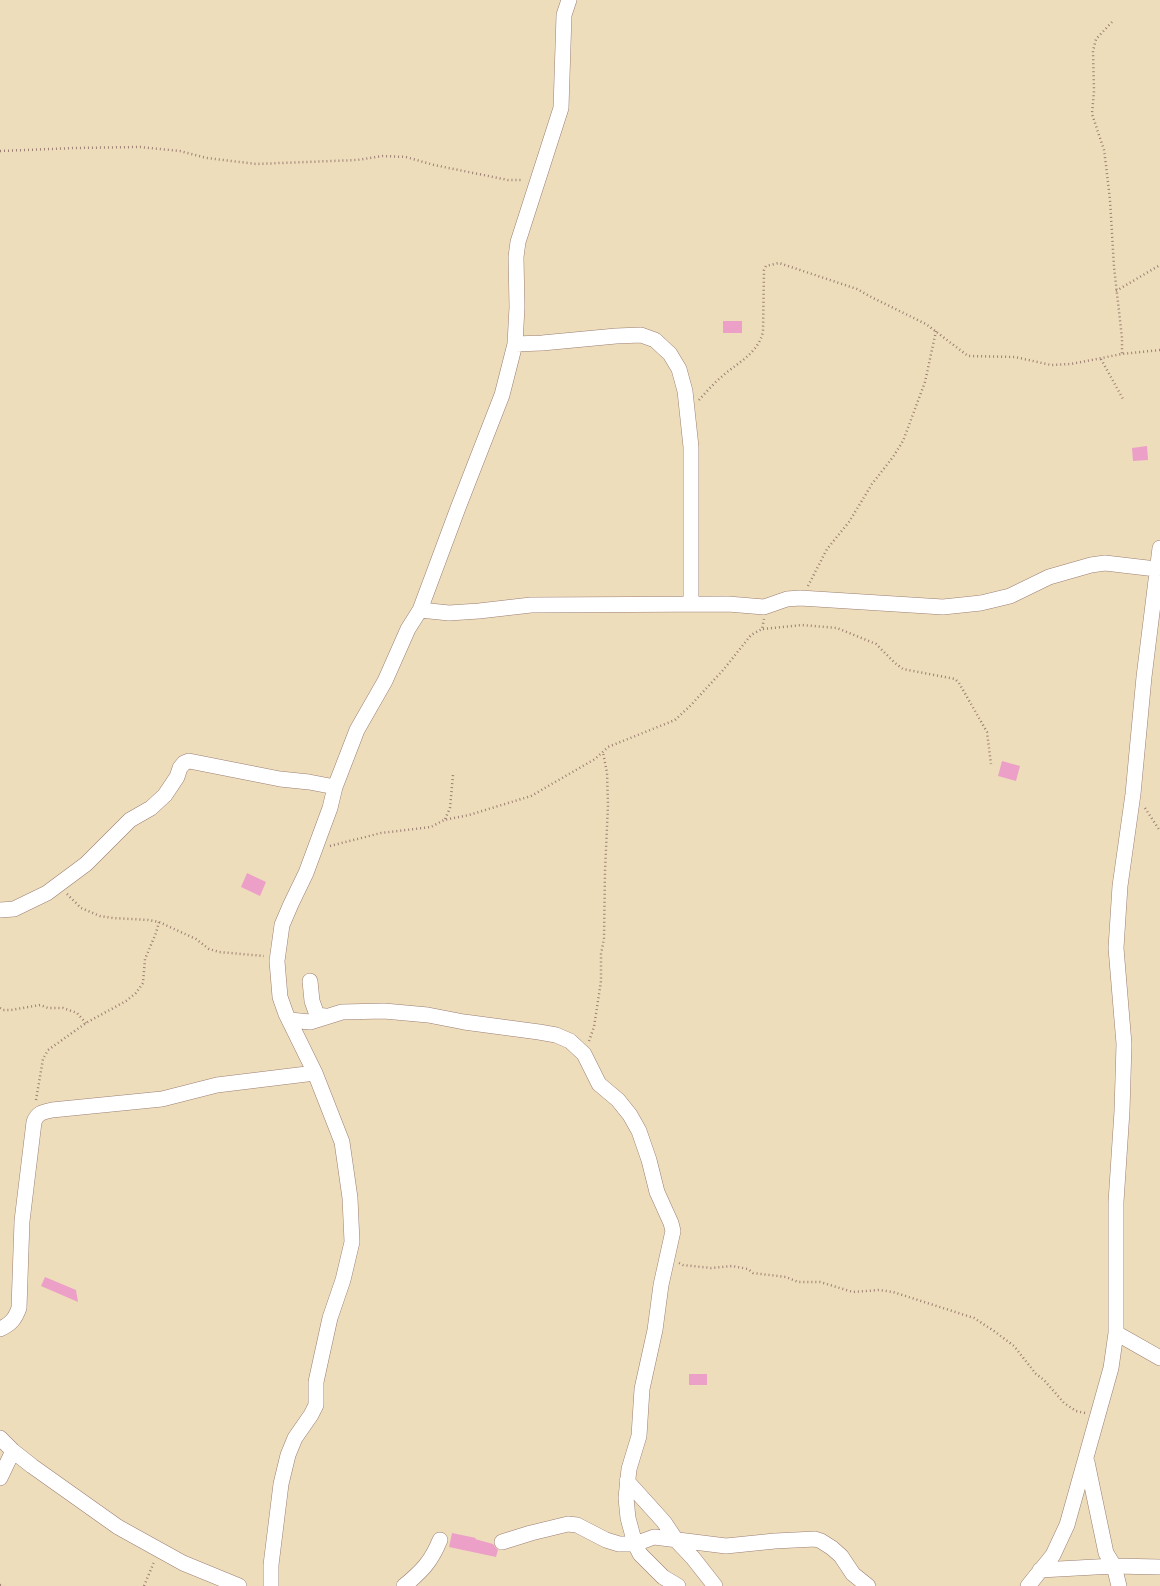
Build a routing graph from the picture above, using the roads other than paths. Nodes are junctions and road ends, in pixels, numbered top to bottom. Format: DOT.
graph roads {
  1 [pos="569,0"];
  2 [pos="515,344"];
  3 [pos="1160,548"];
  4 [pos="1156,569"];
  5 [pos="691,604"];
  6 [pos="420,610"];
  7 [pos="335,788"];
  8 [pos="0,910"];
  9 [pos="310,981"];
  10 [pos="325,1016"];
  11 [pos="290,1020"];
  12 [pos="315,1072"];
  13 [pos="0,1330"];
  14 [pos="1116,1333"];
  15 [pos="1160,1358"];
  16 [pos="0,1438"];
  17 [pos="13,1451"];
  18 [pos="1086,1458"];
  19 [pos="0,1478"];
  20 [pos="627,1481"];
  21 [pos="440,1540"];
  22 [pos="676,1540"];
  23 [pos="502,1542"];
  24 [pos="635,1544"];
  25 [pos="1114,1566"];
  26 [pos="1160,1567"];
  27 [pos="1031,1580"];
  28 [pos="239,1586"];
  29 [pos="271,1586"];
  30 [pos="404,1586"];
  31 [pos="678,1586"];
  32 [pos="715,1586"];
  33 [pos="868,1586"];
  34 [pos="1119,1586"];
  1 -- 2 [label="street"];
  2 -- 5 [label="street"];
  2 -- 6 [label="street"];
  3 -- 4 [label="street"];
  4 -- 5 [label="street"];
  4 -- 14 [label="street"];
  5 -- 6 [label="street"];
  6 -- 7 [label="street"];
  7 -- 8 [label="street"];
  7 -- 11 [label="street"];
  9 -- 10 [label="street"];
  10 -- 11 [label="street"];
  10 -- 20 [label="street"];
  11 -- 12 [label="street"];
  12 -- 13 [label="street"];
  12 -- 29 [label="street"];
  14 -- 15 [label="street"];
  14 -- 18 [label="street"];
  16 -- 17 [label="street"];
  17 -- 19 [label="street"];
  17 -- 28 [label="street"];
  18 -- 25 [label="street"];
  18 -- 27 [label="street"];
  20 -- 22 [label="street"];
  20 -- 24 [label="street"];
  21 -- 30 [label="street"];
  22 -- 24 [label="street"];
  22 -- 32 [label="street"];
  22 -- 33 [label="street"];
  23 -- 24 [label="street"];
  24 -- 31 [label="street"];
  25 -- 26 [label="street"];
  25 -- 27 [label="street"];
  25 -- 34 [label="street"];
}
